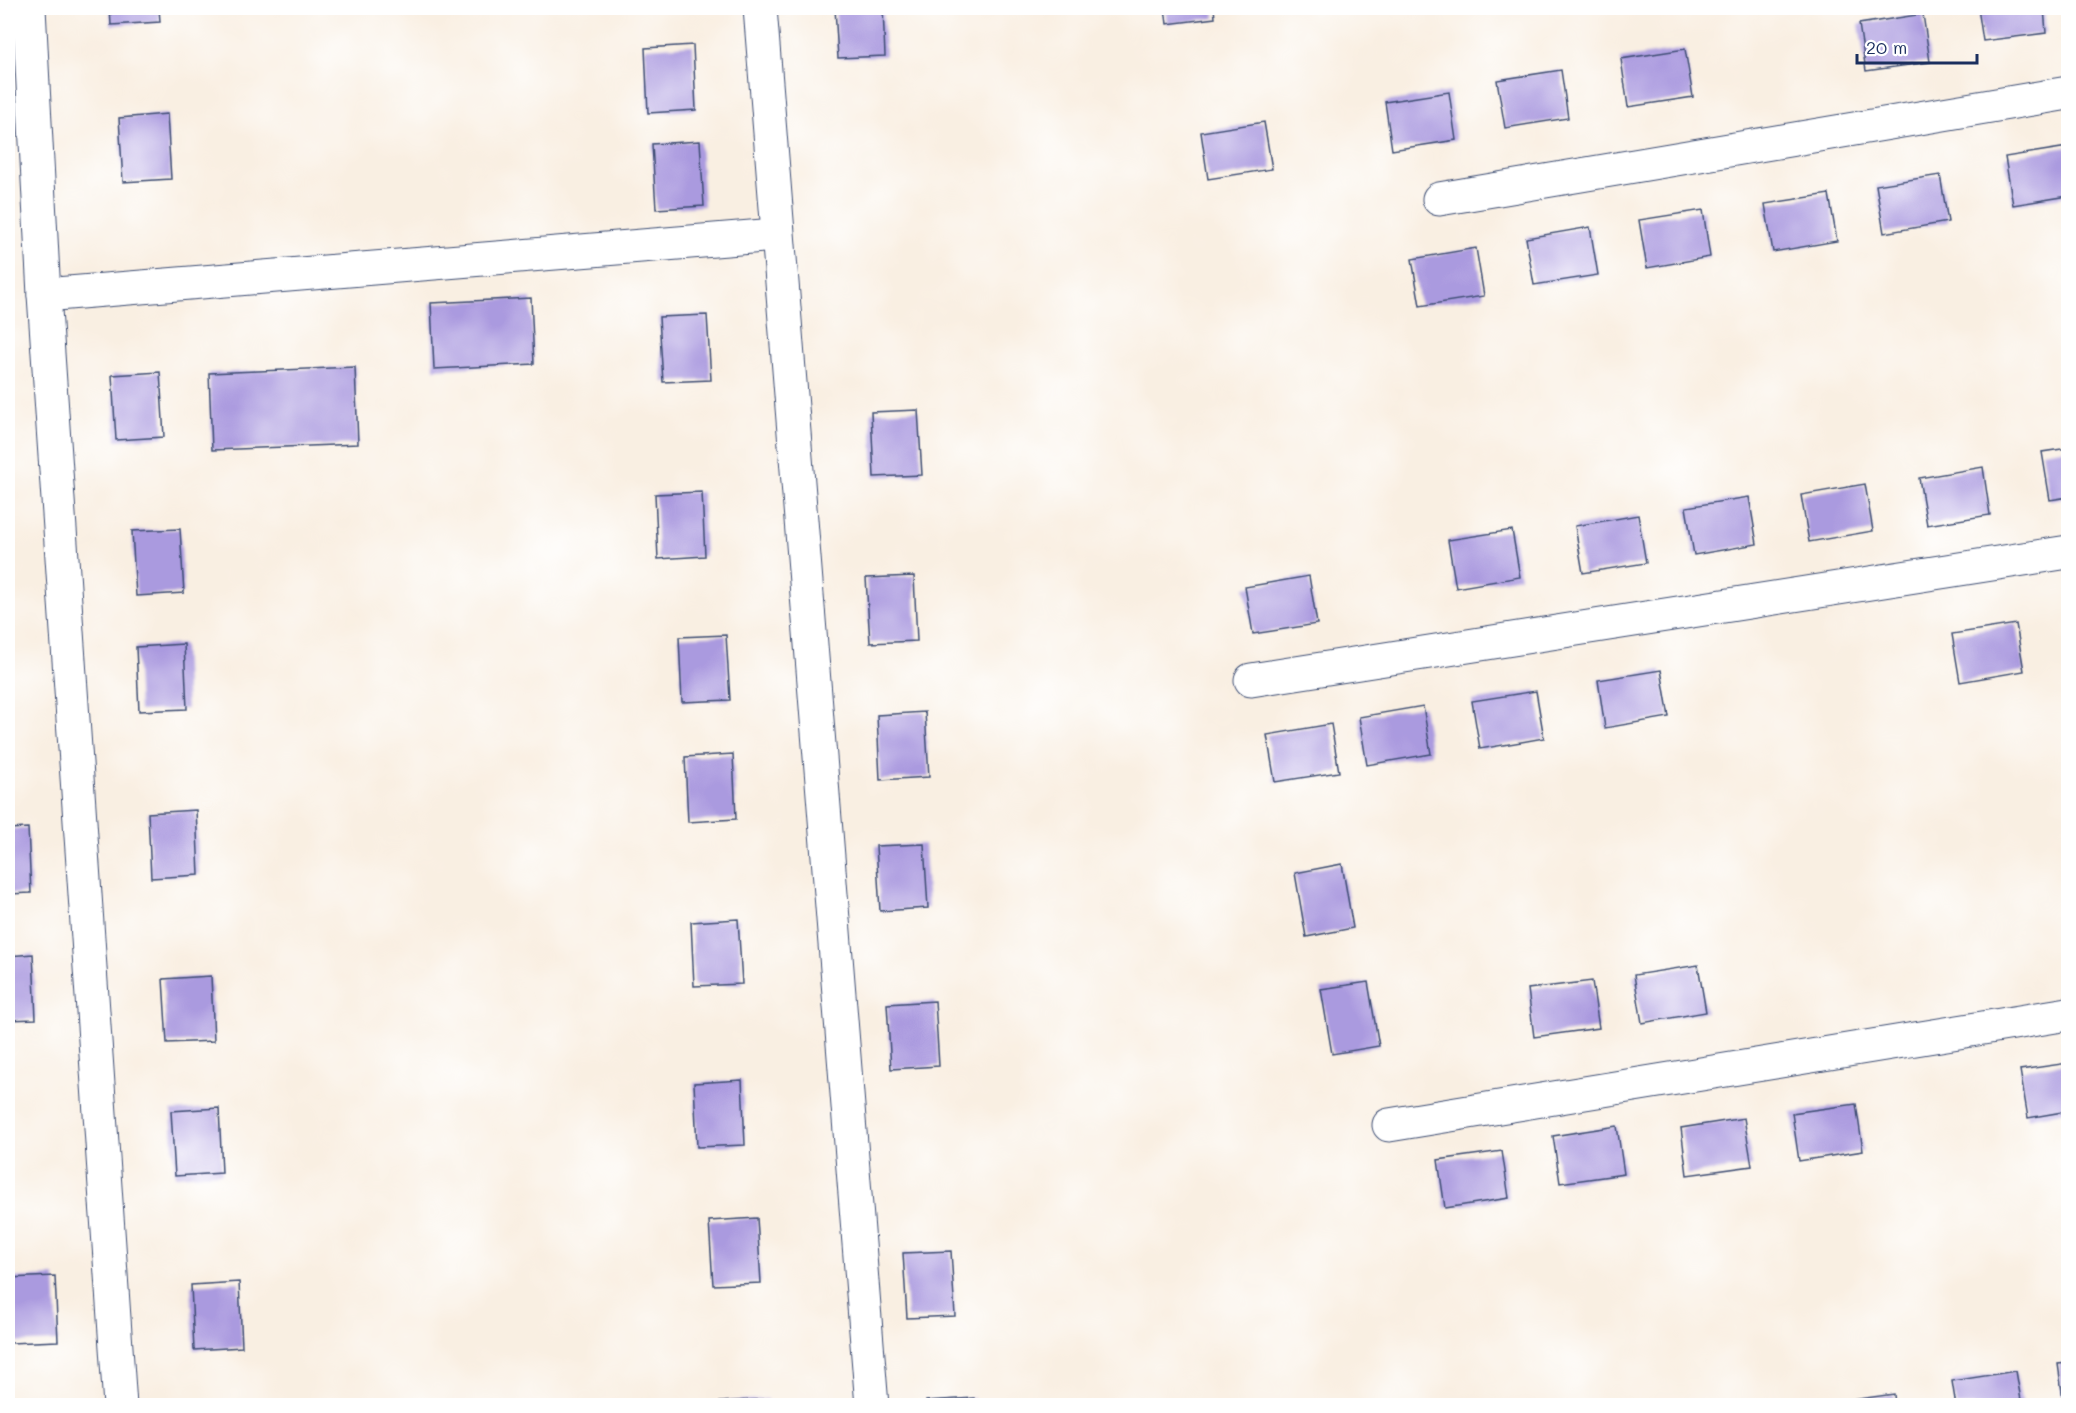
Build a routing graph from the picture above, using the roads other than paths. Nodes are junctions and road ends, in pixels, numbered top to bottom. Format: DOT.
graph roads {
  1 [pos="29,8"];
  2 [pos="759,8"];
  3 [pos="2068,93"];
  4 [pos="1438,199"];
  5 [pos="776,235"];
  6 [pos="44,295"];
  7 [pos="2068,552"];
  8 [pos="1251,680"];
  9 [pos="2068,1014"];
  10 [pos="1389,1125"];
  11 [pos="120,1406"];
  12 [pos="872,1406"];
  1 -- 6 [label="street"];
  2 -- 5 [label="street"];
  3 -- 4 [label="street"];
  5 -- 6 [label="street"];
  5 -- 12 [label="street"];
  6 -- 11 [label="street"];
  7 -- 8 [label="street"];
  9 -- 10 [label="street"];
}
